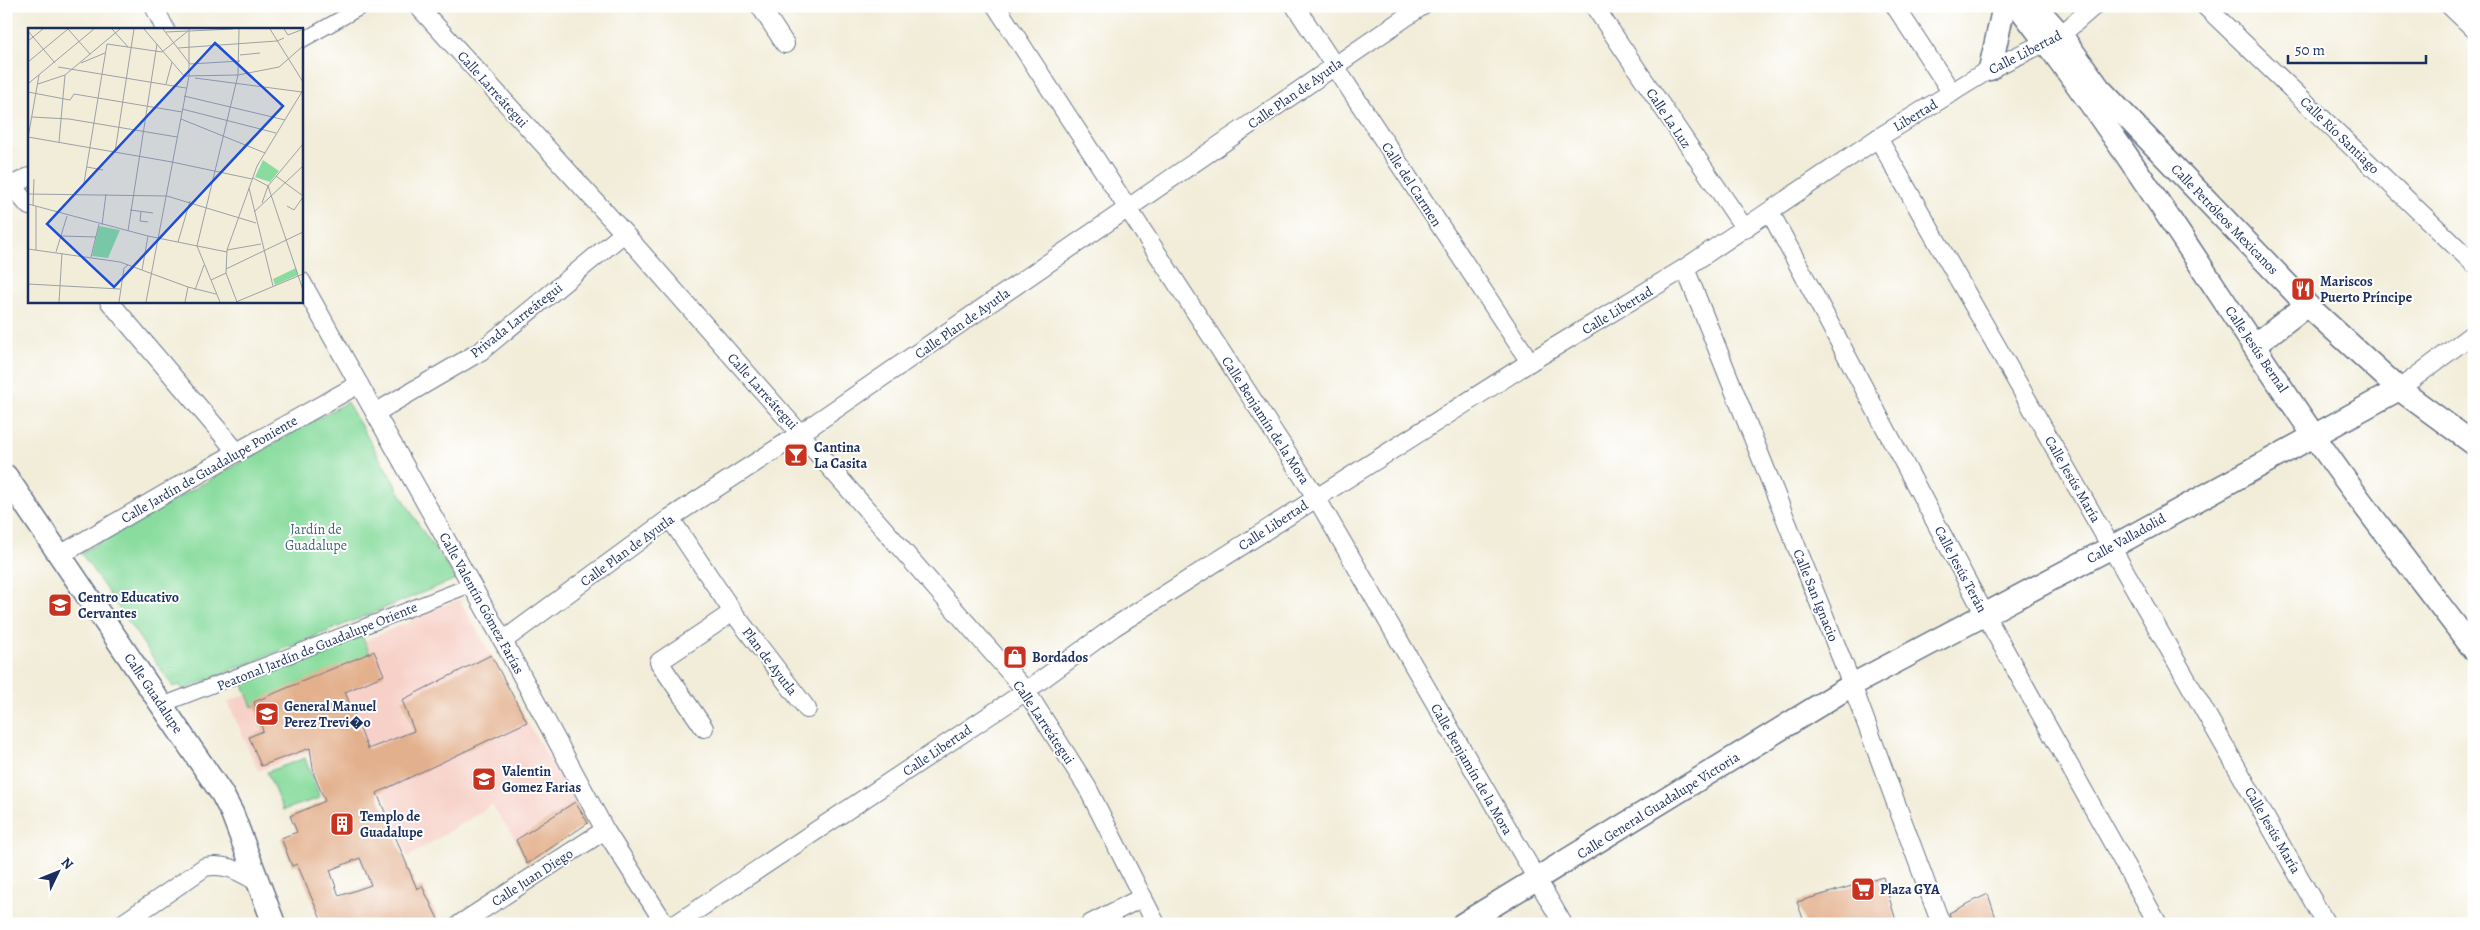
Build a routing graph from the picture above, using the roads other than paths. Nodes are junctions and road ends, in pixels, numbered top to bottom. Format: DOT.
graph roads {
  1 [pos="154,6"];
  2 [pos="363,6"];
  3 [pos="418,6"];
  4 [pos="760,6"];
  5 [pos="1295,6"];
  6 [pos="1422,6"];
  7 [pos="1594,6"];
  8 [pos="1895,6"];
  9 [pos="2004,6"];
  10 [pos="2018,6"];
  11 [pos="2035,6"];
  12 [pos="2094,6"];
  13 [pos="2205,6"];
  14 [pos="2450,6"];
  15 [pos="999,7"];
  16 [pos="165,28"];
  17 [pos="2474,29"];
  18 [pos="2054,39"];
  19 [pos="302,40"];
  20 [pos="785,44"];
  21 [pos="1334,66"];
  22 [pos="1990,69"];
  23 [pos="1952,93"];
  24 [pos="1878,138"];
  25 [pos="28,178"];
  26 [pos="9,187"];
  27 [pos="28,205"];
  28 [pos="1129,208"];
  29 [pos="1770,212"];
  30 [pos="1745,229"];
  31 [pos="624,233"];
  32 [pos="2474,264"];
  33 [pos="1685,268"];
  34 [pos="302,283"];
  35 [pos="110,302"];
  36 [pos="2307,305"];
  37 [pos="2474,333"];
  38 [pos="2255,345"];
  39 [pos="1530,362"];
  40 [pos="360,384"];
  41 [pos="2399,389"];
  42 [pos="376,413"];
  43 [pos="801,434"];
  44 [pos="2313,435"];
  45 [pos="2474,444"];
  46 [pos="237,452"];
  47 [pos="6,476"];
  48 [pos="1316,497"];
  49 [pos="670,518"];
  50 [pos="2112,547"];
  51 [pos="60,555"];
  52 [pos="471,585"];
  53 [pos="733,612"];
  54 [pos="1984,613"];
  55 [pos="503,641"];
  56 [pos="2474,650"];
  57 [pos="1852,685"];
  58 [pos="1026,691"];
  59 [pos="162,705"];
  60 [pos="807,709"];
  61 [pos="704,728"];
  62 [pos="605,830"];
  63 [pos="1536,879"];
  64 [pos="256,881"];
  65 [pos="1143,897"];
  66 [pos="122,924"];
  67 [pos="274,924"];
  68 [pos="460,924"];
  69 [pos="665,924"];
  70 [pos="676,924"];
  71 [pos="1090,924"];
  72 [pos="1156,924"];
  73 [pos="1463,924"];
  74 [pos="1563,924"];
  75 [pos="1941,924"];
  76 [pos="2158,924"];
  77 [pos="2326,924"];
  1 -- 16 [label="street"];
  2 -- 19 [label="street"];
  3 -- 31 [label="street, Calle Larreátegui"];
  4 -- 20 [label="street"];
  5 -- 21 [label="street, Calle del Carmen"];
  6 -- 21 [label="street, Calle Plan de Ayutla"];
  7 -- 30 [label="street, Calle La Luz"];
  8 -- 23 [label="street"];
  9 -- 22 [label="street"];
  10 -- 18 [label="street"];
  11 -- 18 [label="street"];
  12 -- 18 [label="street, Calle Libertad"];
  13 -- 32 [label="street, Calle Río Santiago"];
  14 -- 17 [label="street"];
  15 -- 28 [label="street, Calle Benjamín de la Mora"];
  18 -- 22 [label="street, Calle Libertad"];
  18 -- 36 [label="street, Calle Petróleos Mexicanos"];
  18 -- 38 [label="street, Calle Jesús Bernal"];
  21 -- 28 [label="street, Calle Plan de Ayutla"];
  21 -- 39 [label="street, Calle del Carmen"];
  22 -- 23 [label="street, Calle Libertad"];
  23 -- 24 [label="street, Libertad"];
  24 -- 29 [label="street, Calle Libertad"];
  24 -- 50 [label="street, Calle Jesús María"];
  25 -- 26 [label="street"];
  26 -- 27 [label="street"];
  28 -- 43 [label="street, Calle Plan de Ayutla"];
  28 -- 48 [label="street, Calle Benjamín de la Mora"];
  29 -- 30 [label="street, Calle Libertad"];
  29 -- 54 [label="street, Calle Jesús Terán"];
  30 -- 33 [label="street, Calle Libertad"];
  31 -- 42 [label="street, Privada Larreátegui"];
  31 -- 43 [label="street, Calle Larreátegui"];
  33 -- 39 [label="street, Calle Libertad"];
  33 -- 57 [label="street, Calle San Ignacio"];
  34 -- 40 [label="street, Calle Valentín Gómez Farías"];
  35 -- 46 [label="street"];
  36 -- 38 [label="street"];
  36 -- 41 [label="street, Calle Petróleos Mexicanos"];
  37 -- 41 [label="street"];
  38 -- 44 [label="street, Calle Jesús Bernal"];
  39 -- 48 [label="street, Calle Libertad"];
  40 -- 42 [label="street, Calle Valentín Gómez Farías"];
  40 -- 46 [label="street, Calle Jardín de Guadalupe Poniente"];
  41 -- 44 [label="street, Calle Valladolid"];
  41 -- 45 [label="street, Calle Petróleos Mexicanos"];
  42 -- 52 [label="street, Calle Valentín Gómez Farías"];
  43 -- 49 [label="street, Calle Plan de Ayutla"];
  43 -- 58 [label="street, Calle Larreátegui"];
  44 -- 50 [label="street, Calle Valladolid"];
  44 -- 56 [label="street, Calle Jesús Bernal"];
  46 -- 51 [label="street, Calle Jardín de Guadalupe Poniente"];
  47 -- 51 [label="street, Calle Guadalupe"];
  48 -- 58 [label="street, Calle Libertad"];
  48 -- 63 [label="street, Calle Benjamín de la Mora"];
  49 -- 53 [label="street, Plan de Ayutla"];
  49 -- 55 [label="street, Calle Plan de Ayutla"];
  50 -- 54 [label="street, Calle Valladolid"];
  50 -- 77 [label="street, Calle Jesús María"];
  51 -- 59 [label="street, Calle Guadalupe"];
  52 -- 55 [label="street, Calle Valentín Gómez Farías"];
  52 -- 59 [label="street, Peatonal Jardín de Guadalupe Oriente"];
  53 -- 60 [label="street, Plan de Ayutla"];
  53 -- 61 [label="street"];
  54 -- 57 [label="street, Calle Valladolid"];
  54 -- 76 [label="street, Calle Jesús Terán"];
  55 -- 62 [label="street, Calle Valentín Gómez Farías"];
  57 -- 63 [label="street, Calle General Guadalupe Victoria"];
  57 -- 75 [label="street, Calle San Ignacio"];
  58 -- 65 [label="street, Calle Larreátegui"];
  58 -- 70 [label="street, Calle Libertad"];
  59 -- 64 [label="street, Calle Guadalupe"];
  62 -- 68 [label="street, Calle Juan Diego"];
  62 -- 69 [label="street, Calle Valentín Gómez Farías"];
  63 -- 73 [label="street, Calle General Guadalupe Victoria"];
  63 -- 74 [label="street, Calle Benjamín de la Mora"];
  64 -- 66 [label="street"];
  64 -- 67 [label="street, Calle Guadalupe"];
  65 -- 71 [label="street"];
  65 -- 72 [label="street, Calle Larreátegui"];
}
